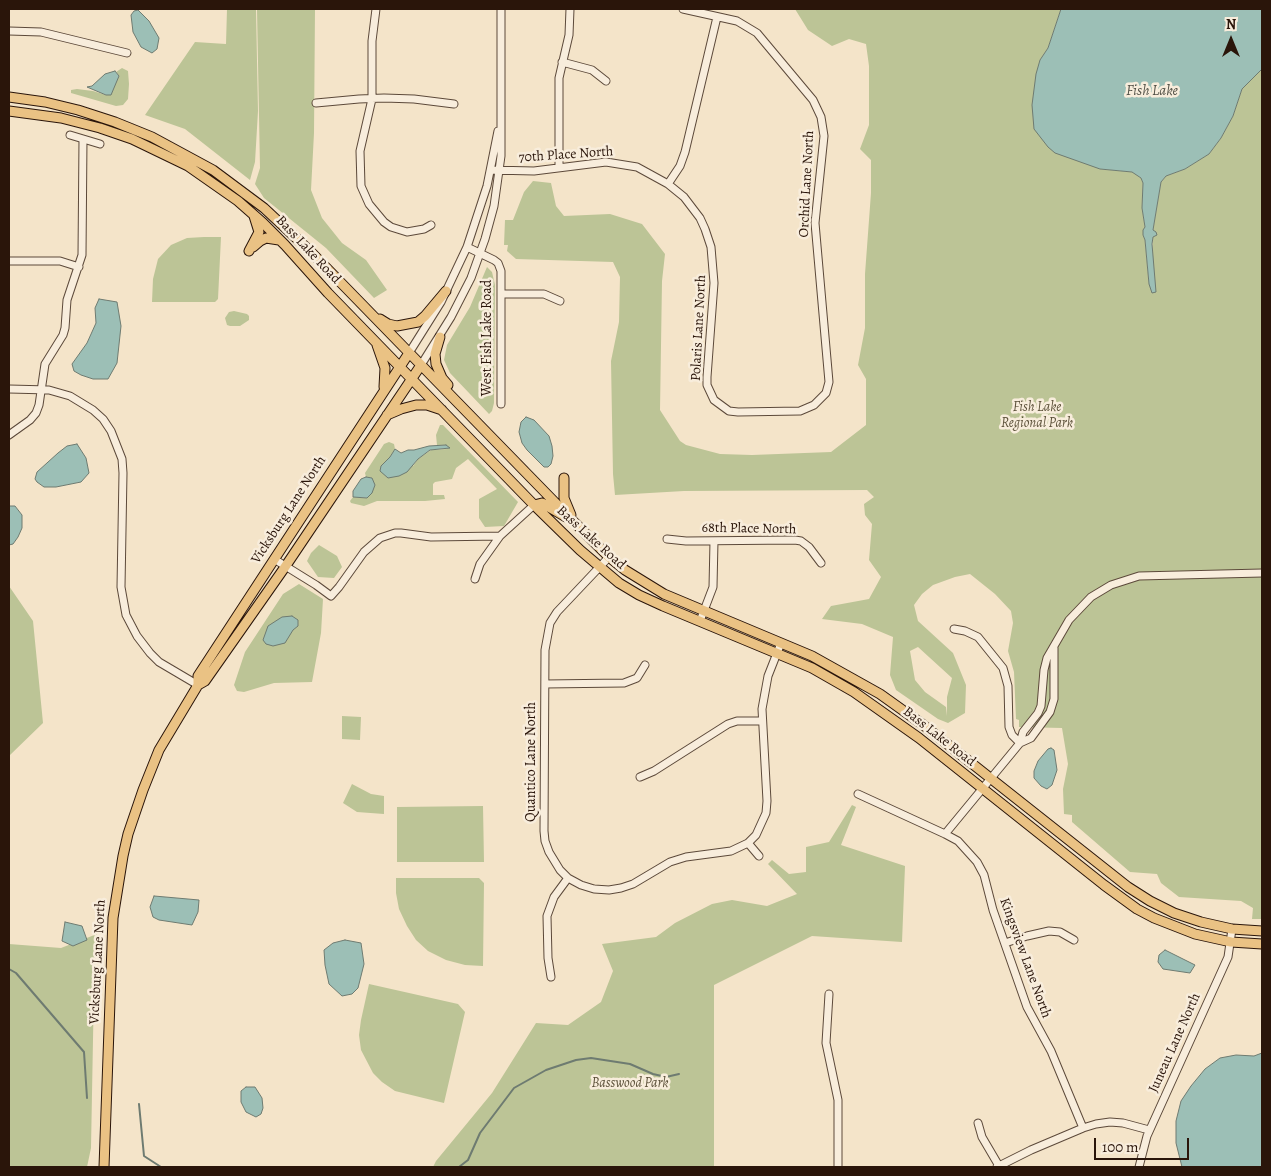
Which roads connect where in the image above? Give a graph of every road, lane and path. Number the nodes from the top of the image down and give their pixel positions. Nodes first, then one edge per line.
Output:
1 (376, 9) edge
2 (501, 9) edge
3 (570, 9) edge
4 (682, 9) edge
5 (717, 17) junction
6 (9, 31) edge
7 (127, 53) dead end
8 (562, 62) junction
9 (606, 81) dead end
10 (9, 97) edge
11 (372, 98) junction
12 (316, 103) dead end
13 (454, 104) dead end
14 (9, 111) edge
15 (500, 116) junction
16 (70, 135) dead end
17 (83, 139) junction
18 (100, 144) dead end
19 (559, 167) junction
20 (491, 170) junction
21 (500, 171) junction
22 (668, 184) junction
23 (253, 213) junction
24 (431, 225) dead end
25 (281, 241) junction
26 (467, 247) junction
27 (480, 252) junction
28 (9, 261) edge
29 (79, 267) junction
30 (446, 291) junction
31 (501, 294) junction
32 (560, 301) dead end
33 (369, 312) junction
34 (440, 337) junction
35 (376, 342) junction
36 (409, 353) junction
37 (421, 364) junction
38 (400, 366) junction
39 (412, 378) junction
40 (9, 389) edge
41 (41, 389) junction
42 (384, 391) junction
43 (820, 400) joint
44 (501, 404) dead end
45 (443, 410) junction
46 (387, 415) junction
47 (9, 435) edge
48 (513, 458) junction
49 (564, 478) dead end
50 (534, 505) junction
51 (574, 522) junction
52 (500, 536) junction
53 (667, 540) dead end
54 (714, 541) junction
55 (609, 557) junction
56 (274, 559) junction
57 (821, 563) dead end
58 (285, 566) junction
59 (599, 567) junction
60 (1262, 573) edge
61 (475, 579) dead end
62 (705, 611) junction
63 (700, 621) junction
64 (954, 629) dead end
65 (781, 643) junction
66 (777, 653) junction
67 (645, 665) dead end
68 (545, 684) junction
69 (198, 685) junction
70 (762, 721) junction
71 (1020, 743) junction
72 (640, 776) dead end
73 (991, 779) junction
74 (982, 789) junction
75 (858, 794) dead end
76 (945, 834) junction
77 (748, 843) junction
78 (759, 856) dead end
79 (568, 878) junction
80 (1232, 929) junction
81 (1262, 931) edge
82 (1074, 940) dead end
83 (1230, 942) junction
84 (1005, 943) junction
85 (1262, 944) edge
86 (551, 977) dead end
87 (829, 994) dead end
88 (978, 1123) dead end
89 (1082, 1128) junction
90 (1150, 1130) junction
91 (104, 1167) edge
92 (838, 1167) edge
93 (998, 1167) edge
94 (1139, 1167) edge

1 - 11 street
2 - 15 street, West Fish Lake Road
3 - 8 street
4 - 5 street, Orchid Lane North
5 - 22 street
5 - 43 street, Orchid Lane North
6 - 7 street
8 - 9 street
8 - 19 street
10 - 33 main road, Bass Lake Road
11 - 12 street
11 - 13 street
11 - 24 street
14 - 23 main road, Bass Lake Road
15 - 20 street, West Fish Lake Road
15 - 21 street, West Fish Lake Road
16 - 17 street
17 - 18 street
17 - 29 street
19 - 21 street, 70th Place North
19 - 22 street, 70th Place North
20 - 21 street, 70th Place North
20 - 26 street, West Fish Lake Road
21 - 27 street, West Fish Lake Road
22 - 43 street, Polaris Lane North
23 - 25 main road, Bass Lake Road
23 - 25 main road
25 - 35 main road, Bass Lake Road
26 - 27 street, West Fish Lake Road
26 - 30 street, West Fish Lake Road
27 - 31 street, West Fish Lake Road
27 - 34 street, West Fish Lake Road
28 - 29 street
29 - 41 street
30 - 33 main road
30 - 36 street, West Fish Lake Road
31 - 32 street
31 - 44 street, West Fish Lake Road
33 - 36 main road, Bass Lake Road
34 - 37 street, West Fish Lake Road
34 - 48 main road
35 - 38 main road, Bass Lake Road
35 - 42 main road
36 - 37 main road, Bass Lake Road
36 - 38 main road, Vicksburg Lane North
37 - 39 main road, Vicksburg Lane North
37 - 48 main road, Bass Lake Road
38 - 39 main road, Bass Lake Road
38 - 42 main road, Vicksburg Lane North
39 - 45 main road, Bass Lake Road
39 - 46 main road, Vicksburg Lane North
40 - 41 street
41 - 47 street
41 - 69 street
42 - 56 main road, Vicksburg Lane North
45 - 46 main road
45 - 50 main road, Bass Lake Road
46 - 58 main road, Vicksburg Lane North
48 - 51 main road, Bass Lake Road
49 - 51 main road
50 - 51 main road
50 - 52 street
50 - 59 main road, Bass Lake Road
51 - 55 main road, Bass Lake Road
52 - 58 street
52 - 61 street
53 - 54 street, 68th Place North
54 - 57 street, 68th Place North
54 - 62 street
55 - 59 street, Quantico Lane North
55 - 62 main road, Bass Lake Road
56 - 58 street
56 - 69 main road, Vicksburg Lane North
58 - 69 main road, Vicksburg Lane North
59 - 63 main road, Bass Lake Road
59 - 68 street, Quantico Lane North
60 - 71 street
62 - 63 street
62 - 65 main road, Bass Lake Road
63 - 66 main road, Bass Lake Road
64 - 71 street
65 - 66 street
65 - 73 main road, Bass Lake Road
66 - 70 street
66 - 74 main road, Bass Lake Road
67 - 68 street
68 - 79 street, Quantico Lane North
69 - 91 main road, Vicksburg Lane North
70 - 72 street
70 - 77 street
71 - 73 street
73 - 74 street
73 - 80 main road, Bass Lake Road
74 - 76 street
74 - 83 main road, Bass Lake Road
75 - 76 street, Kingsview Lane North
76 - 84 street, Kingsview Lane North
77 - 78 street
77 - 79 street
79 - 86 street
80 - 81 main road, Bass Lake Road
80 - 83 street, Juneau Lane North
82 - 84 street
83 - 85 main road, Bass Lake Road
83 - 90 street, Juneau Lane North
84 - 89 street, Kingsview Lane North
87 - 92 street
88 - 93 street
89 - 90 street
89 - 93 street
90 - 94 street, Juneau Lane North

